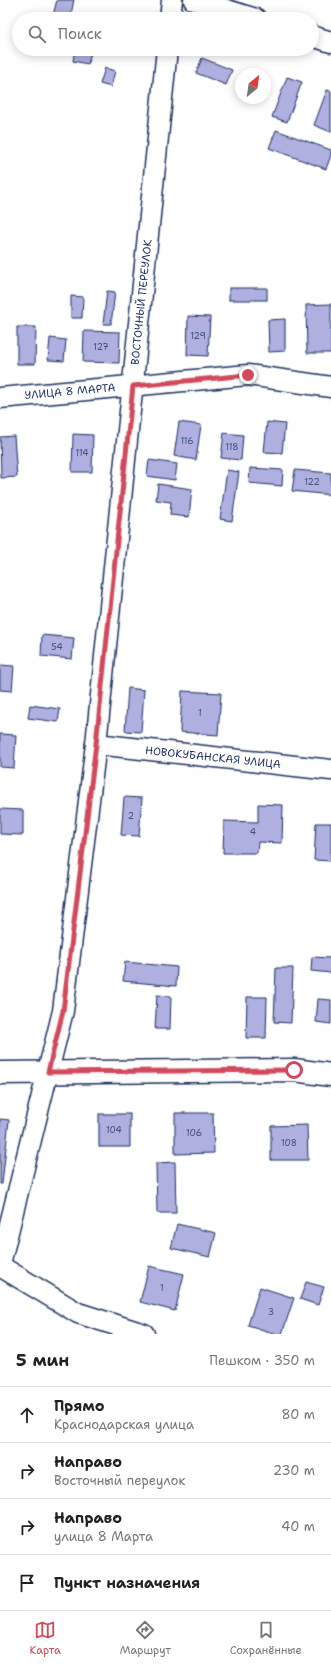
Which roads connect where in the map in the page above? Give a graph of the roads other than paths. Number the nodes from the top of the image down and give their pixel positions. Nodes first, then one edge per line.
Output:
1 (172, 0) edge
2 (194, 0) edge
3 (171, 12) edge
4 (233, 12) edge
5 (319, 38) edge
6 (331, 42) edge
7 (166, 56) edge
8 (133, 386) junction
9 (331, 387) edge
10 (0, 398) edge
11 (96, 744) junction
12 (331, 770) edge
13 (48, 1072) junction
14 (0, 1073) edge
15 (331, 1075) edge
16 (0, 1265) edge
17 (144, 1334) edge

1 - 3 street
2 - 4 street
5 - 6 street
7 - 8 street, ВОСТОЧНЫЙ ПЕРЕУЛОК
8 - 9 street, УЛИЦА 8 МАРТА
8 - 10 street, УЛИЦА 8 МАРТА
8 - 11 street, ВОСТОЧНЫЙ ПЕРЕУЛОК
11 - 12 street, НОВОКУБАНСКАЯ УЛИЦА
11 - 13 street, ВОСТОЧНЫЙ ПЕРЕУЛОК
13 - 14 street
13 - 15 street
13 - 16 street, ВОСТОЧНЫЙ ПЕРЕУЛОК
16 - 17 street

